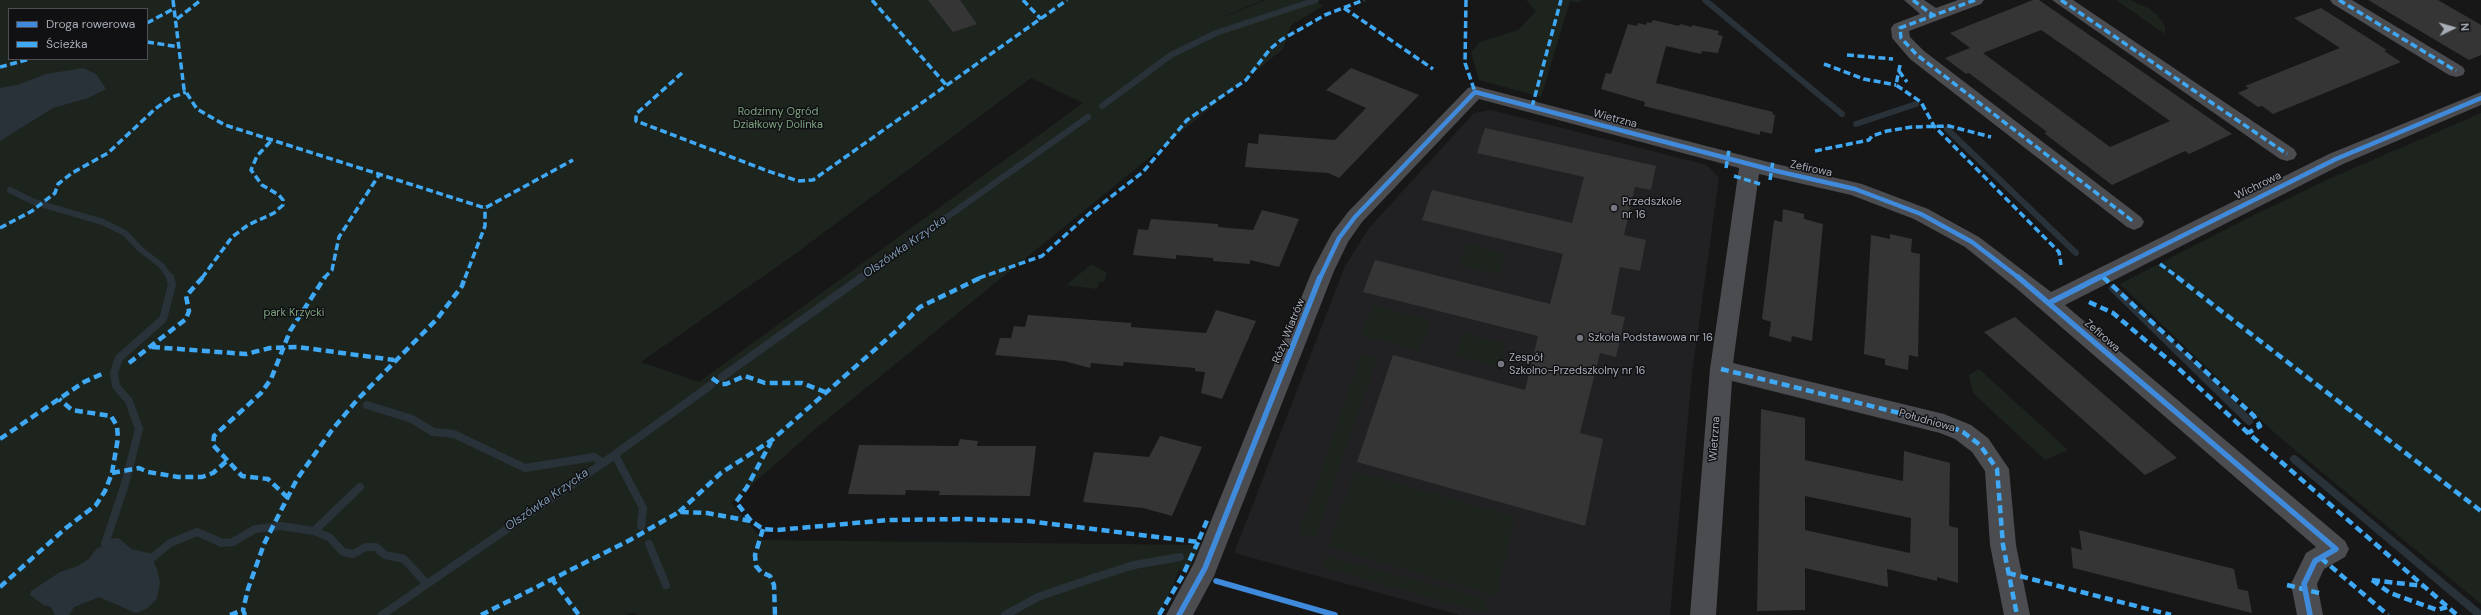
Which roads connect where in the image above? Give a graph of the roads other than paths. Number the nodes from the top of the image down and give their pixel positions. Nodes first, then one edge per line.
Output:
1 (1914, 0) edge
2 (1975, 0) edge
3 (2061, 0) edge
4 (2339, 0) edge
5 (1934, 16) junction
6 (2456, 71) dead end
7 (1475, 92) joint
8 (2481, 98) edge
9 (2287, 154) dead end
10 (1750, 165) junction
11 (2134, 222) dead end
12 (2049, 303) junction
13 (1721, 369) junction
14 (1179, 615) edge
15 (1703, 615) edge
16 (2017, 615) edge
17 (2310, 615) edge

1 - 5 street
2 - 5 street
3 - 9 street
4 - 6 street
5 - 11 street
7 - 10 street, Wietrzna
7 - 14 street, Róży Wiatrów
8 - 12 street, Wichrowa
10 - 12 street, Zefirowa
10 - 13 street, Wietrzna
12 - 17 street, Zefirowa
13 - 15 street, Wietrzna
13 - 16 street, Południowa

